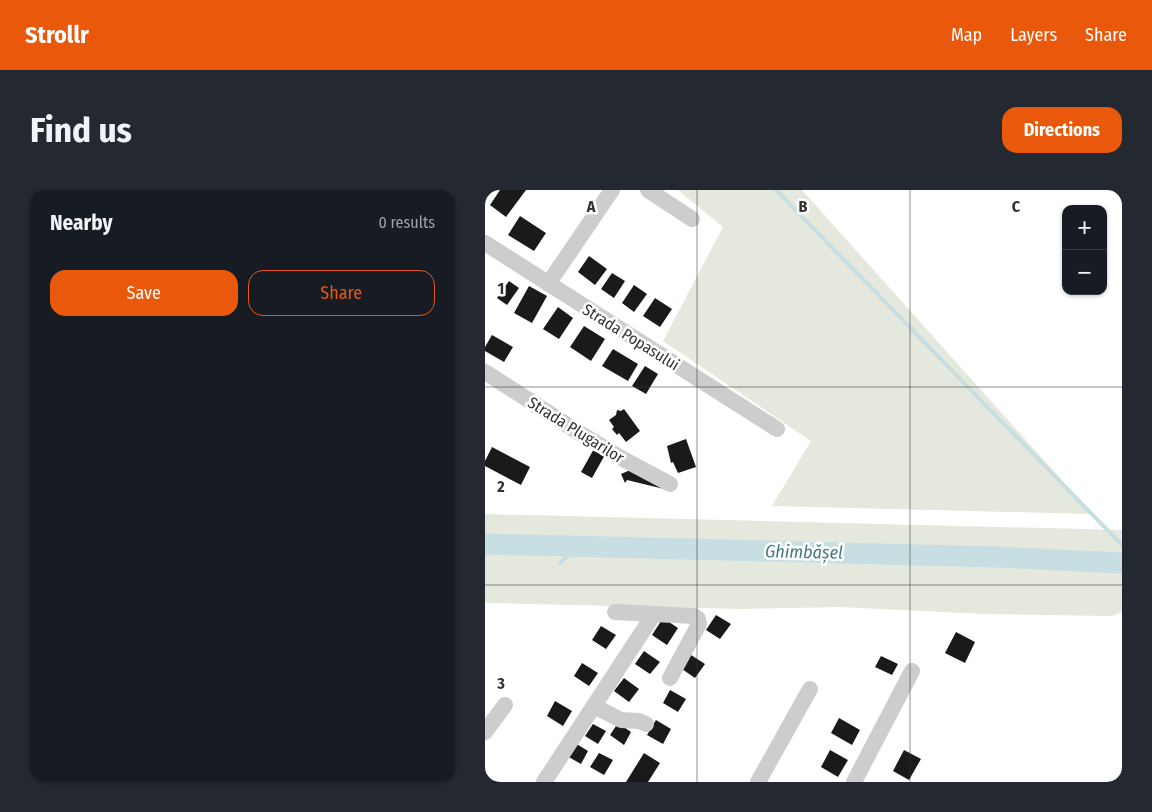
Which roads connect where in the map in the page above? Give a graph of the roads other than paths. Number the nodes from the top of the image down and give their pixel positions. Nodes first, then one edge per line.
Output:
1 (612, 190) edge
2 (648, 190) edge
3 (691, 219) dead end
4 (485, 243) edge
5 (548, 284) junction
6 (485, 372) edge
7 (777, 430) dead end
8 (670, 484) dead end
9 (615, 612) dead end
10 (654, 614) junction
11 (912, 671) dead end
12 (670, 678) dead end
13 (810, 689) dead end
14 (505, 705) dead end
15 (595, 706) junction
16 (646, 724) dead end
17 (485, 732) edge
18 (546, 781) edge
19 (758, 782) edge
20 (854, 782) edge

1 - 5 street
2 - 3 street
4 - 5 street, Strada Popasului
5 - 7 street, Strada Popasului
6 - 8 street, Strada Plugarilor
9 - 10 street
10 - 12 street
10 - 15 street
11 - 20 street
13 - 19 street
14 - 17 street
15 - 16 street
15 - 18 street

